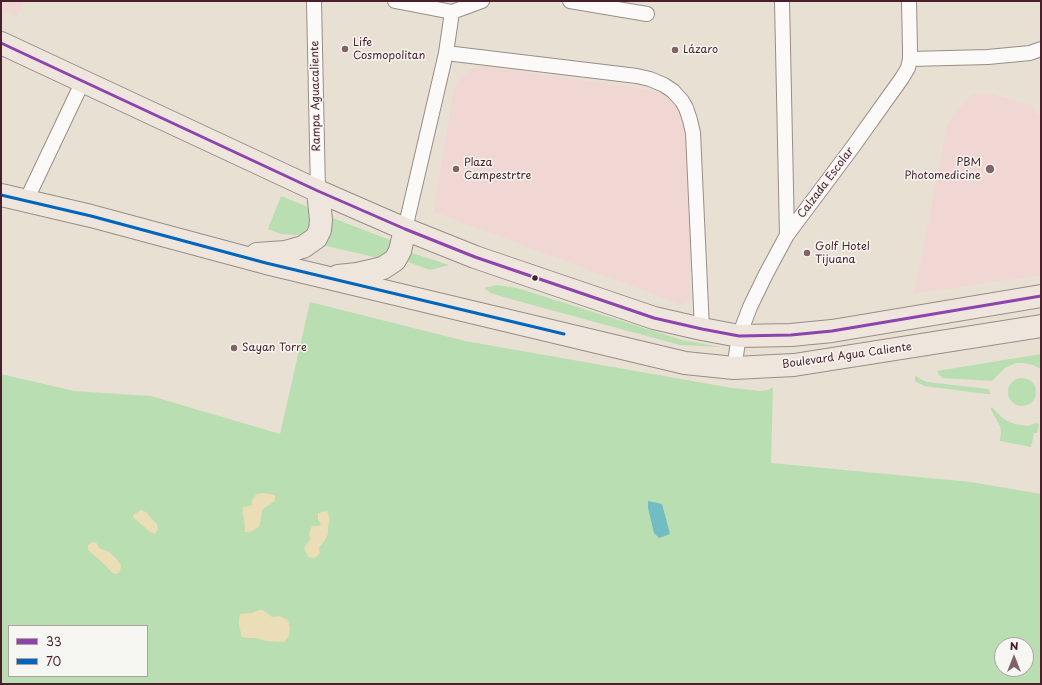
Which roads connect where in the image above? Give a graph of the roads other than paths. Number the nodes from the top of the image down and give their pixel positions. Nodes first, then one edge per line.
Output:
1 (314, 1) edge
2 (395, 1) edge
3 (482, 1) edge
4 (570, 1) edge
5 (782, 1) edge
6 (909, 1) edge
7 (452, 12) junction
8 (647, 14) dead end
9 (1, 42) edge
10 (446, 53) junction
11 (1037, 53) edge
12 (910, 59) junction
13 (83, 81) junction
14 (318, 191) junction
15 (1, 194) edge
16 (26, 201) junction
17 (405, 230) junction
18 (787, 235) junction
19 (240, 256) junction
20 (326, 277) junction
21 (1041, 296) edge
22 (1041, 326) edge
23 (702, 329) junction
24 (739, 336) junction
25 (734, 368) junction

1 - 14 street, Rampa Aguacaliente
2 - 7 street
3 - 7 street
4 - 8 street
5 - 18 street
6 - 12 street, Calzada Escolar
7 - 10 street
9 - 13 main road
10 - 17 street
10 - 23 street
11 - 12 street
12 - 18 street, Calzada Escolar
13 - 14 main road
13 - 16 street
14 - 17 main road
14 - 19 main road
15 - 16 main road, Boulevard Agua Caliente
16 - 19 main road, Boulevard Agua Caliente
17 - 20 main road
17 - 23 main road
18 - 24 street, Calzada Escolar
19 - 20 main road, Boulevard Agua Caliente
20 - 25 main road, Boulevard Agua Caliente
21 - 24 main road
22 - 25 main road, Boulevard Agua Caliente
23 - 24 main road
24 - 25 street, Calzada Escolar

